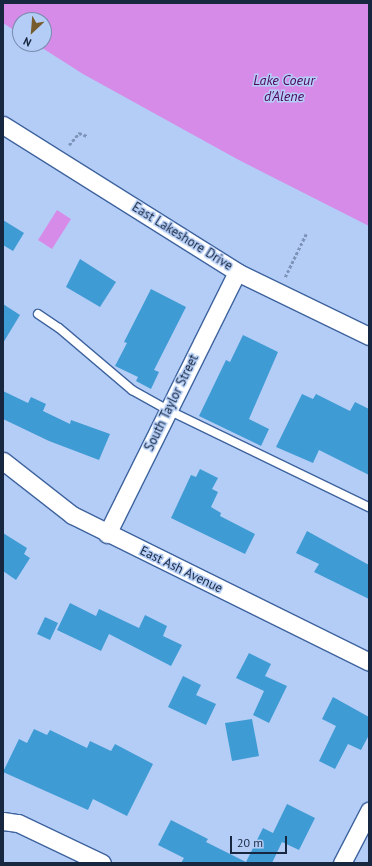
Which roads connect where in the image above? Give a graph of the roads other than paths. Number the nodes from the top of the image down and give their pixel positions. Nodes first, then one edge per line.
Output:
1 (3, 125) edge
2 (237, 272) junction
3 (38, 314) dead end
4 (369, 336) edge
5 (168, 410) junction
6 (3, 461) edge
7 (369, 507) edge
8 (108, 534) junction
9 (369, 662) edge
10 (369, 811) edge
11 (3, 821) edge
12 (102, 863) edge
13 (342, 863) edge

1 - 2 street, East Lakeshore Drive
2 - 4 street, East Lakeshore Drive
2 - 5 street, South Taylor Street
3 - 5 lane
5 - 7 lane
5 - 8 street, South Taylor Street
6 - 8 street, East Ash Avenue
8 - 9 street, East Ash Avenue
10 - 13 street
11 - 12 street

